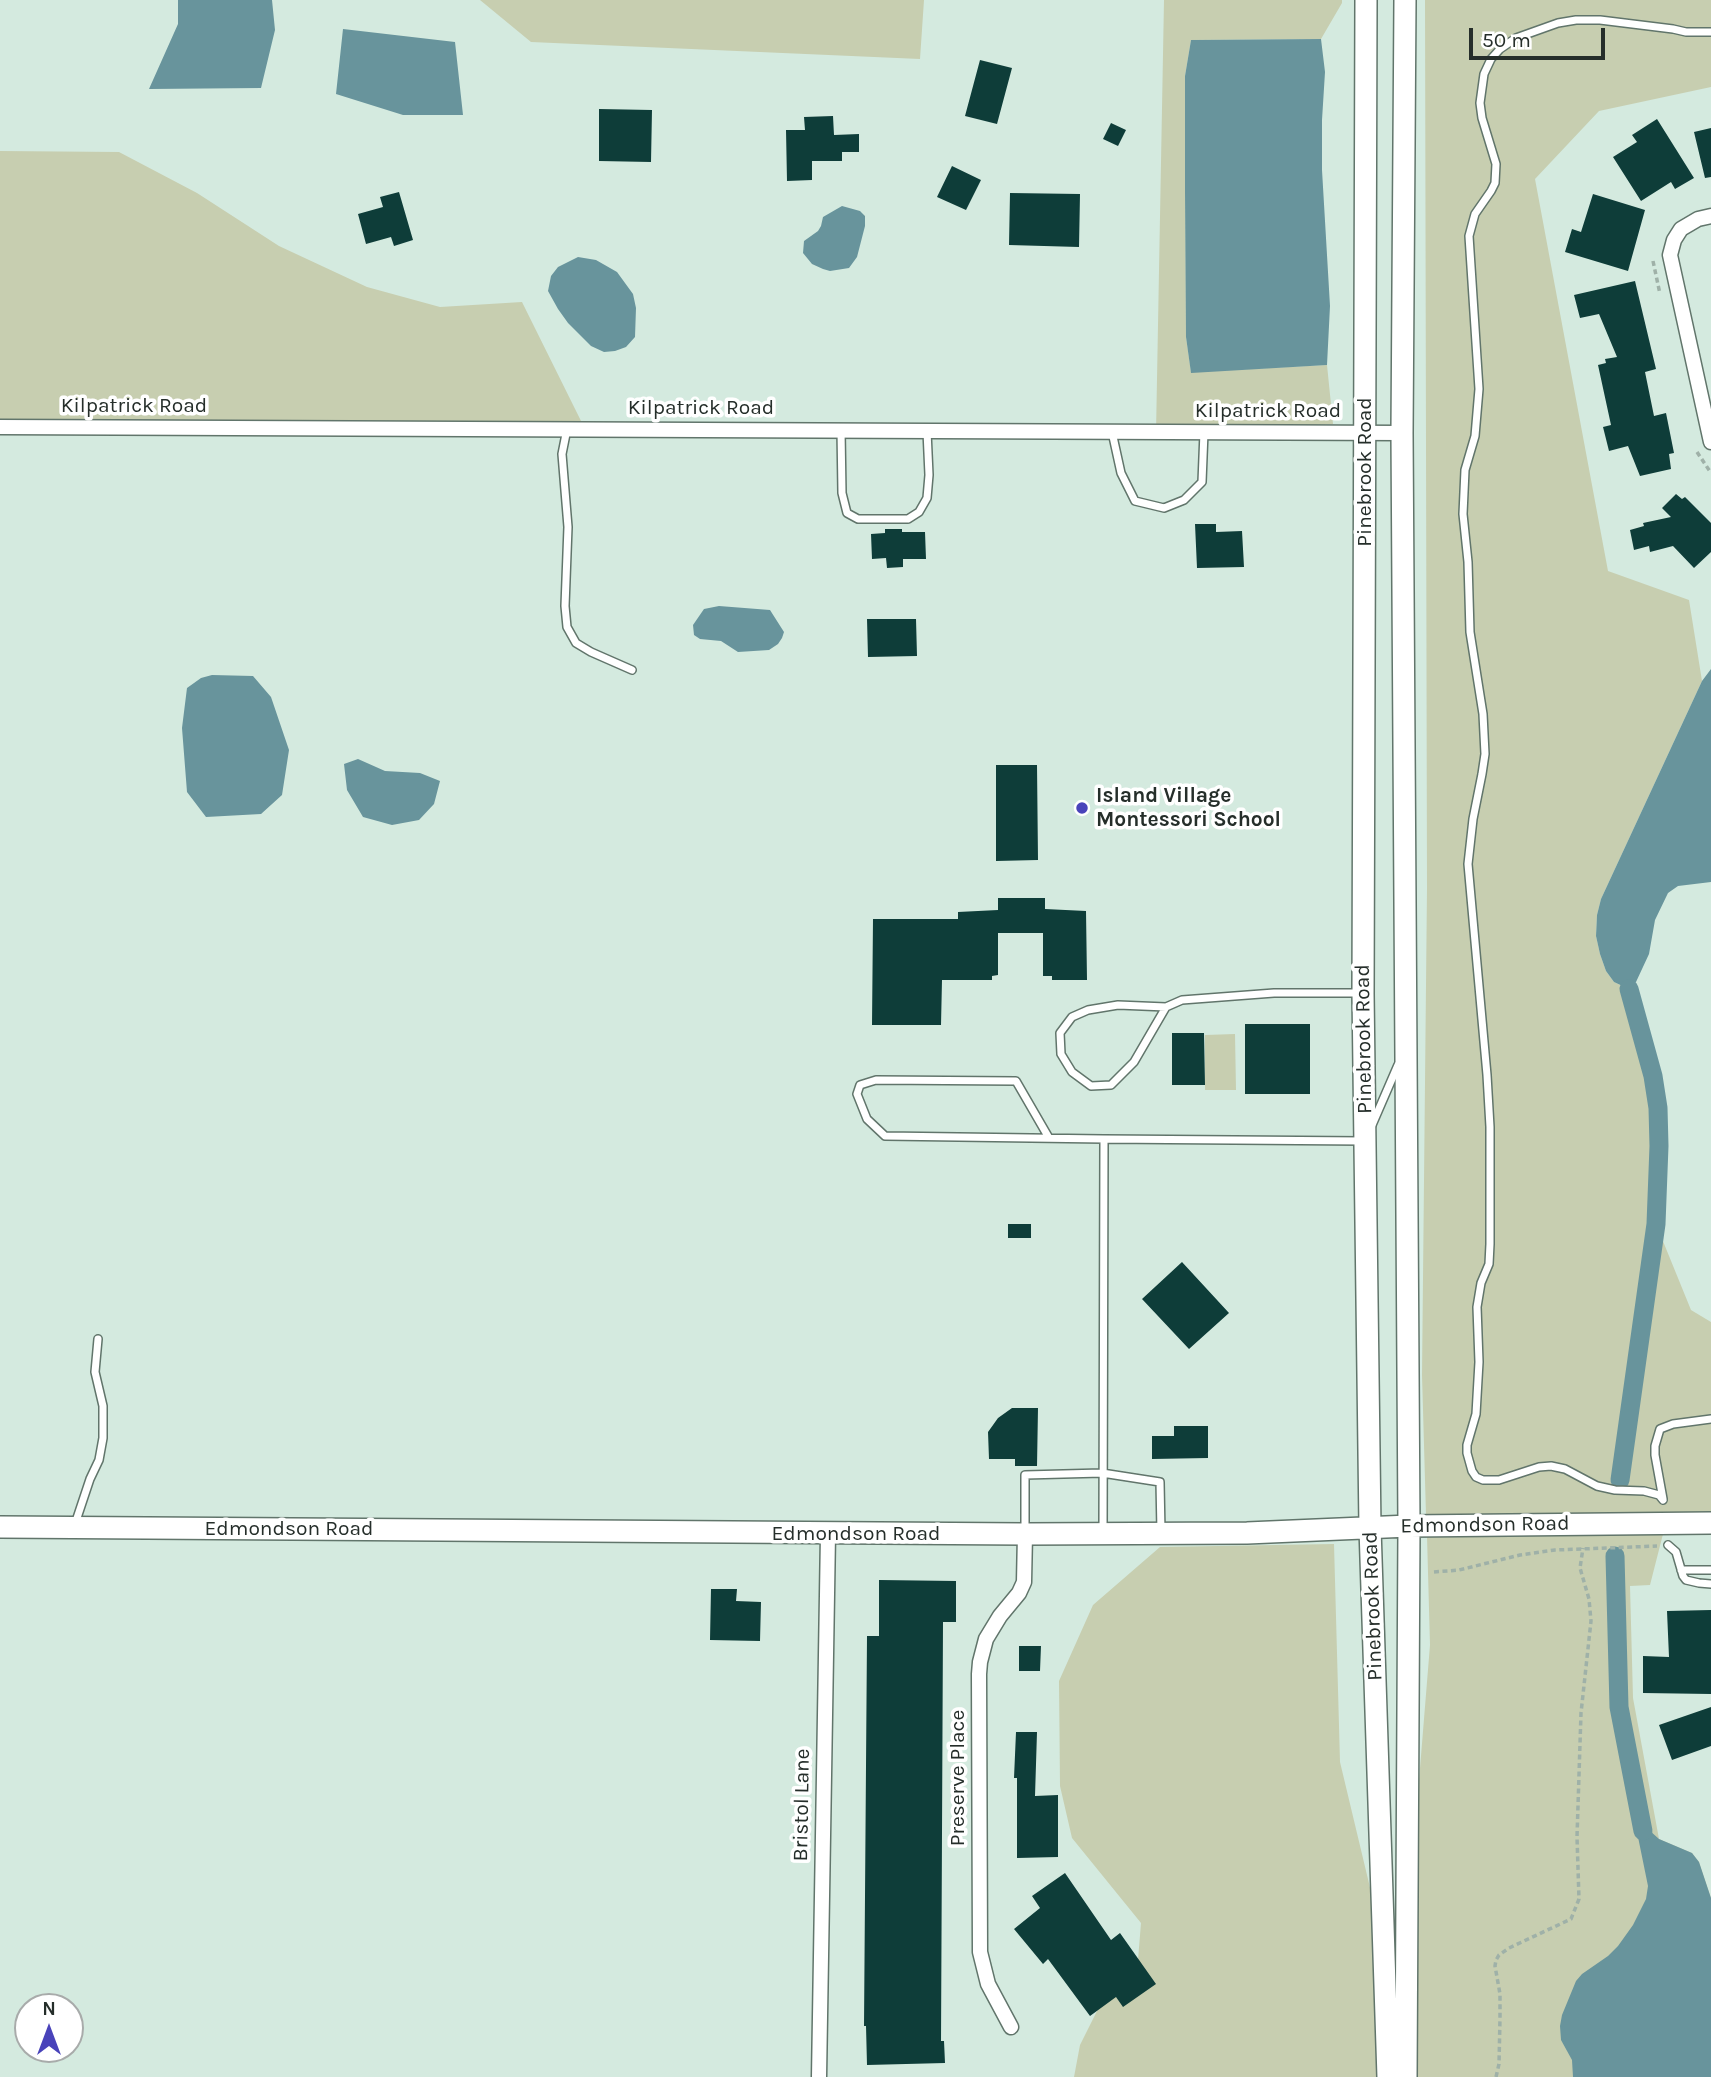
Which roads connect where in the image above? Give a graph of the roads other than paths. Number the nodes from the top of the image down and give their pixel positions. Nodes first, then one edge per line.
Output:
1 (1366, 0) edge
2 (1405, 0) edge
3 (1711, 33) edge
4 (1711, 216) edge
5 (0, 426) edge
6 (568, 428) junction
7 (841, 430) junction
8 (927, 430) junction
9 (1112, 432) junction
10 (1204, 432) junction
11 (1365, 433) junction
12 (1402, 433) junction
13 (1711, 442) edge
14 (632, 670) dead end
15 (1363, 993) junction
16 (1166, 1007) junction
17 (1406, 1049) junction
18 (1049, 1138) junction
19 (1104, 1139) junction
20 (1365, 1141) junction
21 (98, 1339) dead end
22 (1711, 1419) edge
23 (1102, 1473) junction
24 (1711, 1523) edge
25 (1409, 1526) junction
26 (0, 1527) edge
27 (74, 1528) junction
28 (1370, 1528) junction
29 (1103, 1533) junction
30 (1161, 1533) junction
31 (828, 1534) junction
32 (1025, 1534) junction
33 (1668, 1545) road end
34 (1681, 1570) junction
35 (1711, 1570) edge
36 (1711, 1584) edge
37 (1011, 2027) dead end
38 (819, 2077) edge
39 (1388, 2077) edge
40 (1406, 2077) edge

1 - 11 street, Pinebrook Road
2 - 12 street, Pinebrook Road
3 - 22 lane
4 - 13 street
5 - 6 street, Kilpatrick Road
6 - 7 street, Kilpatrick Road
6 - 14 lane
7 - 8 street, Kilpatrick Road
7 - 8 lane
8 - 9 street, Kilpatrick Road
9 - 10 street, Kilpatrick Road
9 - 10 lane
10 - 11 street, Kilpatrick Road
11 - 12 street, Kilpatrick Road
11 - 15 street, Pinebrook Road
12 - 17 street, Pinebrook Road
15 - 16 lane
15 - 20 street, Pinebrook Road
16 - 16 lane
17 - 20 lane
17 - 25 street, Pinebrook Road
18 - 18 lane
18 - 19 lane
19 - 20 lane
19 - 23 lane
20 - 28 street, Pinebrook Road
21 - 27 lane
23 - 29 lane
23 - 30 lane
23 - 32 lane
24 - 25 street, Edmondson Road
25 - 28 street, Edmondson Road
25 - 40 street, Pinebrook Road
26 - 27 street, Edmondson Road
27 - 31 street, Edmondson Road
28 - 30 street, Edmondson Road
28 - 39 street, Pinebrook Road
29 - 30 street, Edmondson Road
29 - 32 street, Edmondson Road
31 - 32 street, Edmondson Road
31 - 38 street, Bristol Lane
32 - 37 street, Preserve Place
33 - 34 lane
34 - 35 lane
34 - 36 lane

